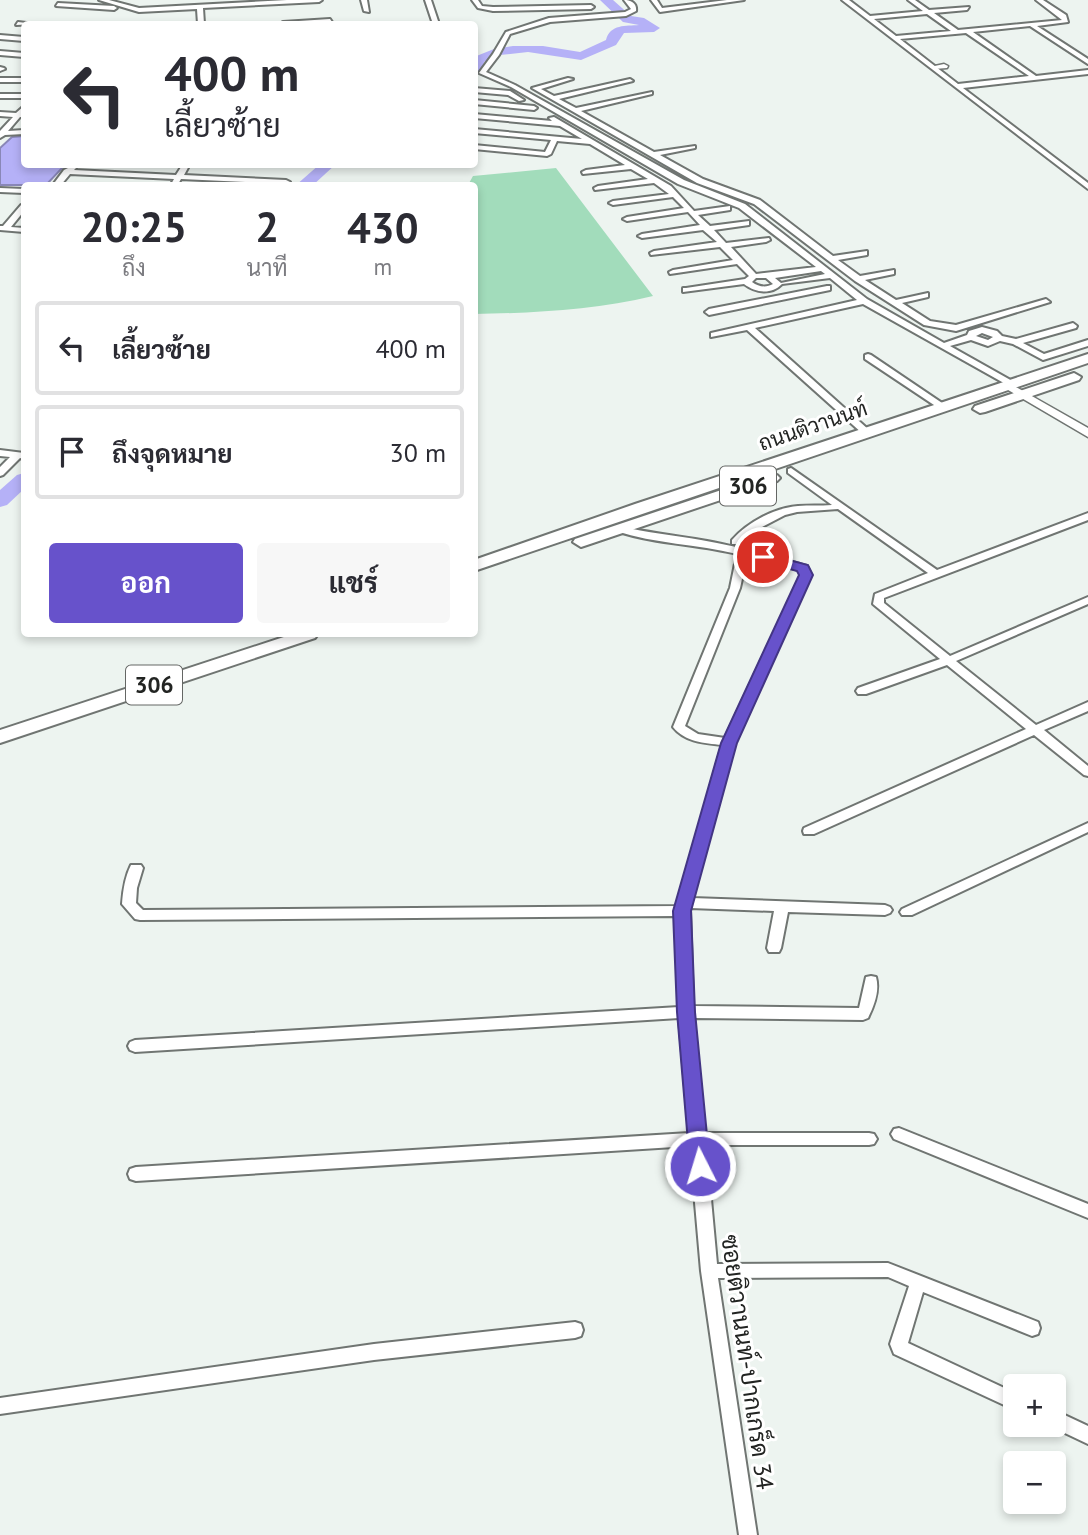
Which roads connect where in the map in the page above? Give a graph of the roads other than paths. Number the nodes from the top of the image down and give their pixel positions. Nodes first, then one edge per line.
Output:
1 (102, 0) edge
2 (319, 0) edge
3 (364, 0) edge
4 (428, 0) edge
5 (475, 0) edge
6 (627, 0) edge
7 (654, 0) edge
8 (741, 0) edge
9 (845, 0) edge
10 (856, 0) edge
11 (911, 0) edge
12 (1039, 0) edge
13 (167, 4) edge
14 (58, 5) dead end
15 (306, 5) edge
16 (200, 6) junction
17 (135, 7) junction
18 (591, 7) dead end
19 (967, 8) dead end
20 (367, 10) dead end
21 (927, 13) junction
22 (622, 15) joint
23 (880, 17) junction
24 (870, 18) junction
25 (138, 21) edge
26 (201, 21) edge
27 (435, 21) edge
28 (1033, 26) junction
29 (968, 31) junction
30 (957, 32) junction
31 (0, 37) edge
32 (895, 37) junction
33 (906, 37) junction
34 (21, 39) edge
35 (0, 52) edge
36 (21, 55) edge
37 (1088, 62) edge
38 (944, 66) junction
39 (934, 67) junction
40 (1088, 72) edge
41 (1034, 78) junction
42 (570, 79) dead end
43 (0, 80) edge
44 (21, 80) edge
45 (630, 81) dead end
46 (969, 85) junction
47 (959, 86) junction
48 (478, 89) edge
49 (650, 93) dead end
50 (0, 96) edge
51 (21, 96) edge
52 (555, 98) junction
53 (478, 102) edge
54 (997, 106) dead end
55 (534, 108) junction
56 (578, 110) junction
57 (0, 114) edge
58 (21, 115) edge
59 (21, 116) edge
60 (478, 117) edge
61 (563, 124) junction
62 (478, 131) edge
63 (21, 132) edge
64 (1, 134) edge
65 (555, 139) junction
66 (1045, 142) dead end
67 (593, 143) junction
68 (478, 147) edge
69 (693, 147) dead end
70 (656, 154) junction
71 (634, 166) junction
72 (70, 168) edge
73 (185, 168) edge
74 (67, 172) junction
75 (586, 172) dead end
76 (1088, 176) edge
77 (179, 177) junction
78 (656, 180) junction
79 (58, 182) edge
80 (176, 182) edge
81 (286, 182) dead end
82 (1088, 187) edge
83 (598, 188) dead end
84 (0, 190) edge
85 (21, 191) edge
86 (675, 195) junction
87 (614, 203) dead end
88 (727, 208) dead end
89 (21, 209) edge
90 (691, 212) junction
91 (627, 219) dead end
92 (746, 223) dead end
93 (2, 228) edge
94 (706, 228) junction
95 (21, 230) edge
96 (642, 236) dead end
97 (766, 240) dead end
98 (723, 245) junction
99 (654, 253) dead end
100 (864, 253) dead end
101 (832, 259) junction
102 (739, 261) junction
103 (820, 269) junction
104 (673, 272) dead end
105 (891, 272) dead end
106 (768, 276) junction
107 (829, 276) junction
108 (751, 279) junction
109 (858, 279) junction
110 (778, 284) junction
111 (827, 288) dead end
112 (766, 289) junction
113 (686, 290) dead end
114 (925, 295) dead end
115 (778, 299) junction
116 (864, 300) junction
117 (1046, 302) dead end
118 (894, 303) junction
119 (709, 312) dead end
120 (1073, 326) dead end
121 (750, 328) junction
122 (956, 328) junction
123 (714, 335) dead end
124 (975, 337) junction
125 (1016, 342) junction
126 (1088, 343) edge
127 (942, 346) junction
128 (952, 352) junction
129 (867, 357) dead end
130 (1088, 358) edge
131 (1088, 372) edge
132 (1018, 387) junction
133 (943, 407) junction
134 (1088, 423) edge
135 (866, 432) junction
136 (1088, 433) edge
137 (0, 453) edge
138 (21, 456) edge
139 (791, 471) junction
140 (0, 473) edge
141 (841, 506) junction
142 (1088, 516) edge
143 (621, 529) junction
144 (739, 547) junction
145 (478, 565) edge
146 (936, 574) junction
147 (478, 577) edge
148 (1088, 600) edge
149 (264, 637) edge
150 (300, 637) edge
151 (948, 660) junction
152 (862, 691) dead end
153 (1088, 706) edge
154 (0, 724) edge
155 (1035, 730) junction
156 (0, 737) edge
157 (729, 743) junction
158 (1088, 772) edge
159 (1088, 827) edge
160 (809, 831) dead end
161 (136, 868) dead end
162 (782, 905) junction
163 (683, 907) junction
164 (885, 910) dead end
165 (907, 912) dead end
166 (774, 948) dead end
167 (872, 981) dead end
168 (686, 1012) junction
169 (135, 1045) dead end
170 (900, 1134) dead end
171 (697, 1139) junction
172 (869, 1139) dead end
173 (136, 1174) dead end
174 (1088, 1210) edge
175 (709, 1271) junction
176 (918, 1282) junction
177 (1032, 1328) dead end
178 (575, 1330) dead end
179 (1003, 1396) edge
180 (0, 1406) edge
181 (1066, 1425) edge
182 (1088, 1435) edge
183 (748, 1535) edge

1 - 17 street
2 - 15 street
3 - 20 street
4 - 27 street
5 - 18 street
6 - 22 street
7 - 8 street
9 - 24 street
10 - 23 street
11 - 21 street
12 - 28 street
13 - 16 street
13 - 17 street
14 - 17 street
15 - 16 street
16 - 26 street
17 - 25 street
19 - 21 street
21 - 23 street
21 - 30 street
22 - 103 street
23 - 24 street
23 - 33 street
24 - 32 street
28 - 29 street
28 - 37 street
29 - 30 street
29 - 41 street
30 - 33 street
31 - 34 street
32 - 33 street
32 - 39 street
33 - 38 street
35 - 36 street
38 - 39 street
38 - 46 street
39 - 47 street
40 - 41 street
41 - 46 street
42 - 52 street
43 - 44 street
45 - 52 street
46 - 47 street
46 - 54 street
47 - 82 street
48 - 55 street
49 - 56 street
50 - 51 street
52 - 56 street
53 - 55 street
55 - 61 street
56 - 70 street
57 - 58 street
59 - 64 street
60 - 61 street
61 - 67 street
62 - 65 street
63 - 64 street
65 - 67 street
65 - 68 street
66 - 76 street
67 - 71 street
69 - 70 street
70 - 101 street
71 - 75 street
71 - 78 street
72 - 74 street
73 - 77 street
74 - 77 street
74 - 79 street
77 - 80 street
77 - 81 street
78 - 83 street
78 - 86 street
84 - 85 street
86 - 87 street
86 - 90 street
88 - 90 street
89 - 93 street
90 - 91 street
90 - 94 street
92 - 94 street
93 - 95 street
94 - 96 street
94 - 98 street
97 - 98 street
98 - 99 street
98 - 102 street
100 - 101 street
101 - 109 street
102 - 104 street
102 - 108 street
103 - 106 street
103 - 107 street
105 - 109 street
106 - 108 street
106 - 110 street
107 - 110 street
107 - 116 street
108 - 112 street
108 - 113 street
109 - 118 street
110 - 112 street
111 - 115 street
112 - 115 street
114 - 118 street
115 - 119 street
116 - 121 street
116 - 127 street
117 - 122 street
118 - 122 street
120 - 125 street
121 - 123 street
121 - 135 street
122 - 124 street
124 - 125 street
124 - 127 street
124 - 128 street
125 - 126 street
127 - 128 street
128 - 132 street
129 - 133 street
130 - 132 main road, ถนนติวานนท์ / 306
131 - 132 main road, ถนนติวานนท์ / 306
132 - 133 main road, ถนนติวานนท์ / 306
132 - 134 street
132 - 136 street
132 - 139 main road, ถนนติวานนท์ / 306
133 - 135 main road, ถนนติวานนท์ / 306
135 - 145 main road, ถนนติวานนท์ / 306
137 - 138 street
138 - 140 street
139 - 141 street
139 - 143 main road, ถนนติวานนท์ / 306
141 - 144 street
141 - 146 street
142 - 146 street
143 - 144 street, ซอยติวานนท์-ปากเกร็ด 34
143 - 147 main road, ถนนติวานนท์ / 306
144 - 157 street
144 - 157 street, ซอยติวานนท์-ปากเกร็ด 34
146 - 151 street
148 - 151 street
149 - 154 main road, 306
150 - 156 main road, 306
151 - 152 street
151 - 155 street
153 - 155 street
155 - 158 street
155 - 160 street
157 - 163 street, ซอยติวานนท์-ปากเกร็ด 34
159 - 165 street
161 - 163 street
162 - 163 street
162 - 164 street
162 - 166 street
163 - 168 street, ซอยติวานนท์-ปากเกร็ด 34
167 - 168 street
168 - 169 street
168 - 171 street, ซอยติวานนท์-ปากเกร็ด 34
170 - 174 street
171 - 172 street
171 - 173 street
171 - 175 street, ซอยติวานนท์-ปากเกร็ด 34
175 - 176 street
175 - 183 street, ซอยติวานนท์-ปากเกร็ด 34
176 - 177 street
176 - 179 street
178 - 180 street
181 - 182 street

